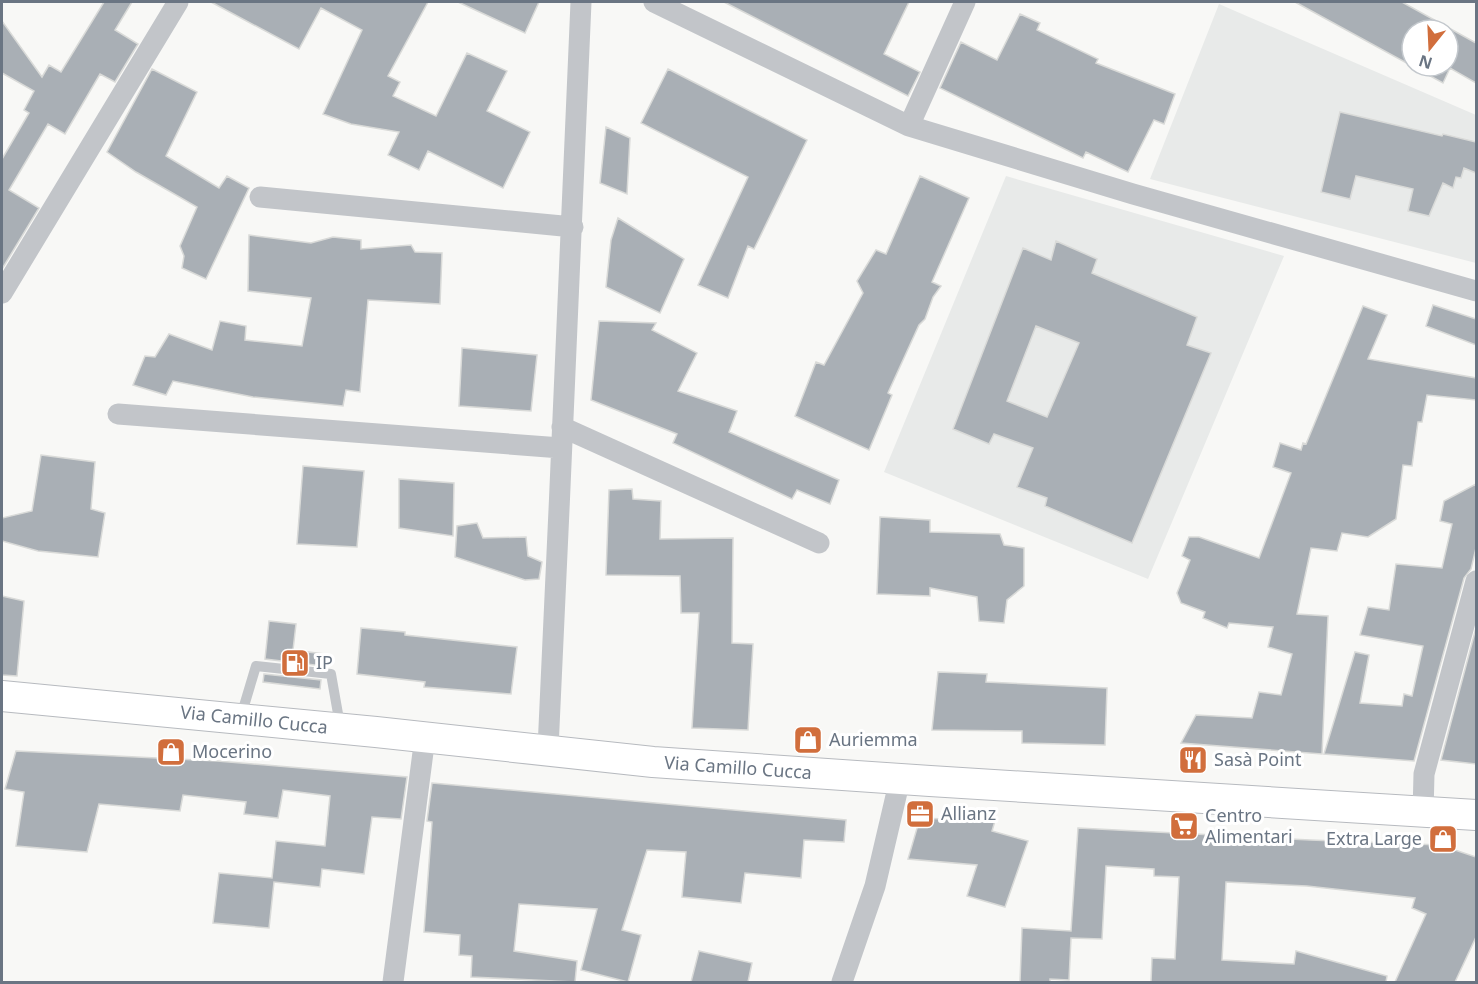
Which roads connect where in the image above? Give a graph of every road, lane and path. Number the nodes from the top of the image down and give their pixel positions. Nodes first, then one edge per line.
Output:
1 (178, 2) edge
2 (581, 2) edge
3 (654, 2) edge
4 (965, 2) edge
5 (909, 126) junction
6 (260, 197) dead end
7 (573, 227) junction
8 (1476, 291) edge
9 (2, 293) edge
10 (118, 414) dead end
11 (562, 426) junction
12 (561, 448) junction
13 (819, 543) dead end
14 (1476, 581) edge
15 (2, 696) edge
16 (240, 718) junction
17 (341, 729) junction
18 (425, 737) junction
19 (548, 749) junction
20 (900, 779) junction
21 (1423, 813) junction
22 (1476, 815) edge
23 (393, 982) edge
24 (842, 982) edge

1 - 9 street
2 - 7 street
3 - 5 street
4 - 5 street
5 - 8 street
6 - 7 street
7 - 11 street
10 - 12 street
11 - 12 street
11 - 13 street
12 - 19 street
14 - 21 street
15 - 16 street, Via Camillo Cucca
16 - 17 street, Via Camillo Cucca
16 - 17 lane
17 - 18 street, Via Camillo Cucca
18 - 19 street, Via Camillo Cucca
18 - 23 street
19 - 20 street, Via Camillo Cucca
20 - 21 street, Via Camillo Cucca
20 - 24 street
21 - 22 street, Via Camillo Cucca

